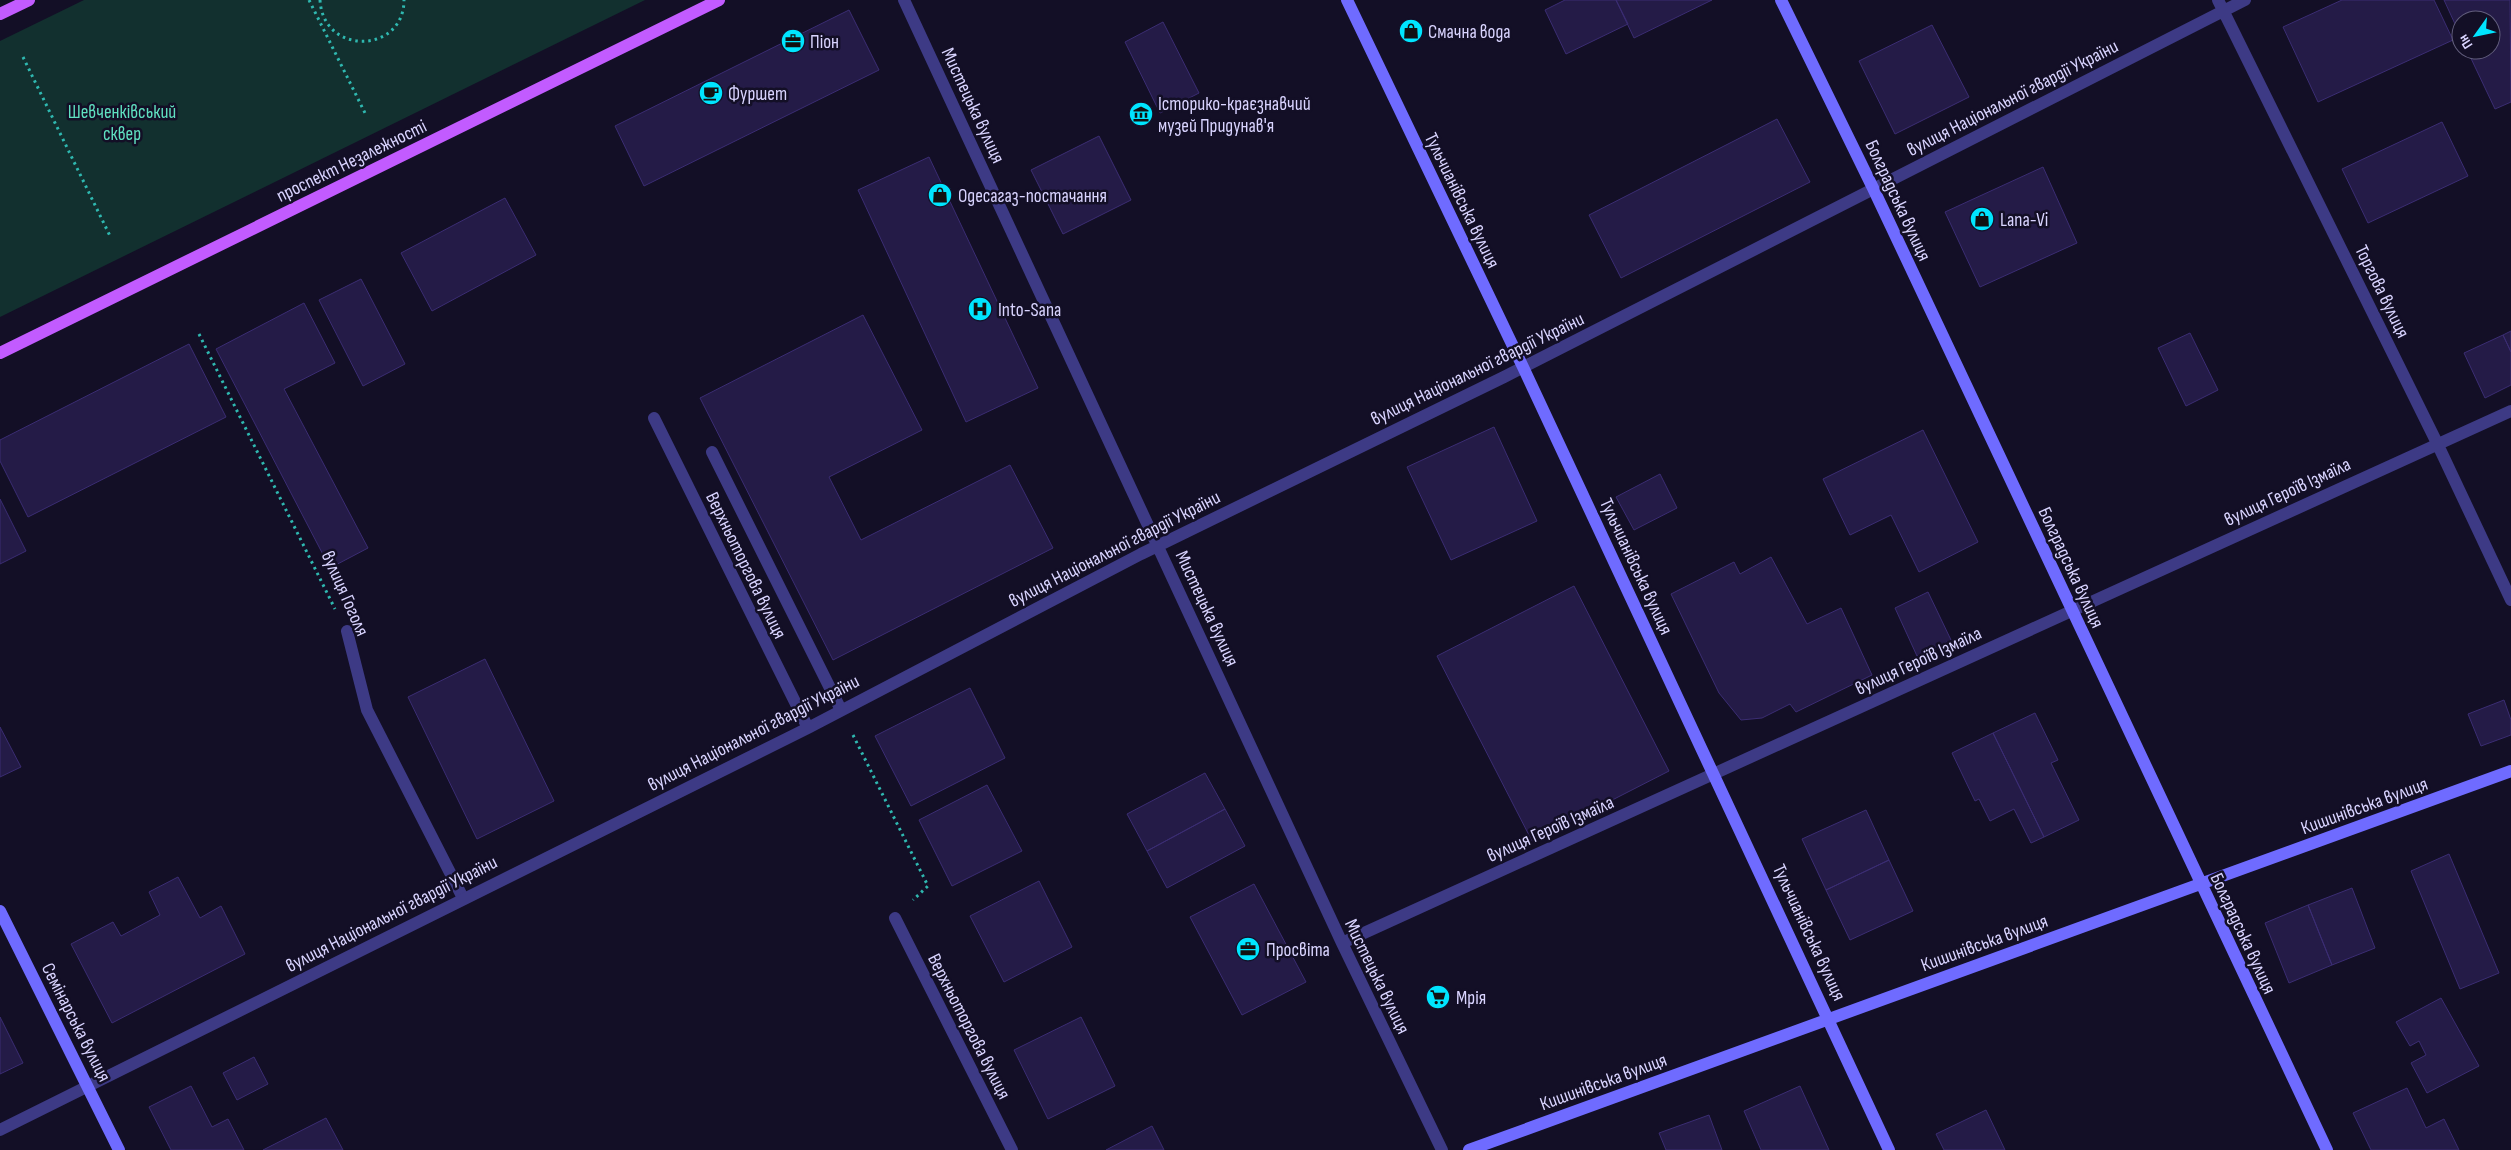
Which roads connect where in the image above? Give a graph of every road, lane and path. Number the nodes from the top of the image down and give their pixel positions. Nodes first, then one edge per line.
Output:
1 (29, 0) edge
2 (309, 0) edge
3 (320, 0) edge
4 (404, 0) edge
5 (719, 0) edge
6 (904, 0) edge
7 (1346, 0) edge
8 (1782, 0) edge
9 (2245, 0) edge
10 (2221, 6) edge
11 (0, 14) edge
12 (23, 57) dead end
13 (365, 112) dead end
14 (1873, 188) junction
15 (111, 238) dead end
16 (199, 334) dead end
17 (0, 353) edge
18 (1523, 367) junction
19 (2511, 411) edge
20 (654, 418) dead end
21 (2437, 442) junction
22 (712, 452) dead end
23 (1159, 545) junction
24 (2511, 600) edge
25 (2072, 610) junction
26 (347, 631) joint
27 (841, 710) junction
28 (808, 728) junction
29 (2511, 771) edge
30 (1714, 774) junction
31 (2201, 885) junction
32 (463, 898) junction
33 (0, 911) edge
34 (895, 918) joint
35 (1342, 943) junction
36 (1829, 1017) junction
37 (88, 1086) junction
38 (0, 1130) edge
39 (119, 1150) edge
40 (1012, 1150) edge
41 (1442, 1150) edge
42 (1469, 1150) edge
43 (1890, 1150) edge
44 (2327, 1150) edge

1 - 11 main road
2 - 13 path
3 - 4 path
5 - 17 main road, проспект Незалежності
6 - 23 street, Мистецька вулиця
7 - 18 main road, Тульчианівська вулиця
8 - 14 main road, Болградська вулиця
9 - 10 street, вулиця Національної гвардії України
10 - 14 street, вулиця Національної гвардії України
10 - 21 street, Торгова вулиця
12 - 15 path
14 - 18 street, вулиця Національної гвардії України
14 - 25 main road, Болградська вулиця
16 - 26 path, вулиця Гоголя
18 - 23 street, вулиця Національної гвардії України
18 - 30 main road, Тульчианівська вулиця
19 - 21 street, вулиця Героїв Ізмаїла
20 - 28 street, Верхньоторгова вулиця
21 - 24 street, Торгова вулиця
21 - 25 street, вулиця Героїв Ізмаїла
22 - 27 street
23 - 27 street, вулиця Національної гвардії України
23 - 35 street, Мистецька вулиця
25 - 30 street, вулиця Героїв Ізмаїла
25 - 31 main road, Болградська вулиця
26 - 32 street, вулиця Гоголя
27 - 28 street, вулиця Національної гвардії України
27 - 34 path
28 - 32 street, вулиця Національної гвардії України
29 - 31 main road, Кишинівська вулиця
30 - 35 street, вулиця Героїв Ізмаїла
30 - 36 main road, Тульчианівська вулиця
31 - 36 main road, Кишинівська вулиця
31 - 44 main road, Болградська вулиця
32 - 37 street, вулиця Національної гвардії України
33 - 37 main road, Семінарська вулиця
34 - 40 street, Верхньоторгова вулиця
35 - 41 street, Мистецька вулиця
36 - 42 main road, Кишинівська вулиця
36 - 43 main road, Тульчианівська вулиця
37 - 38 street, вулиця Національної гвардії України
37 - 39 main road, Семінарська вулиця

